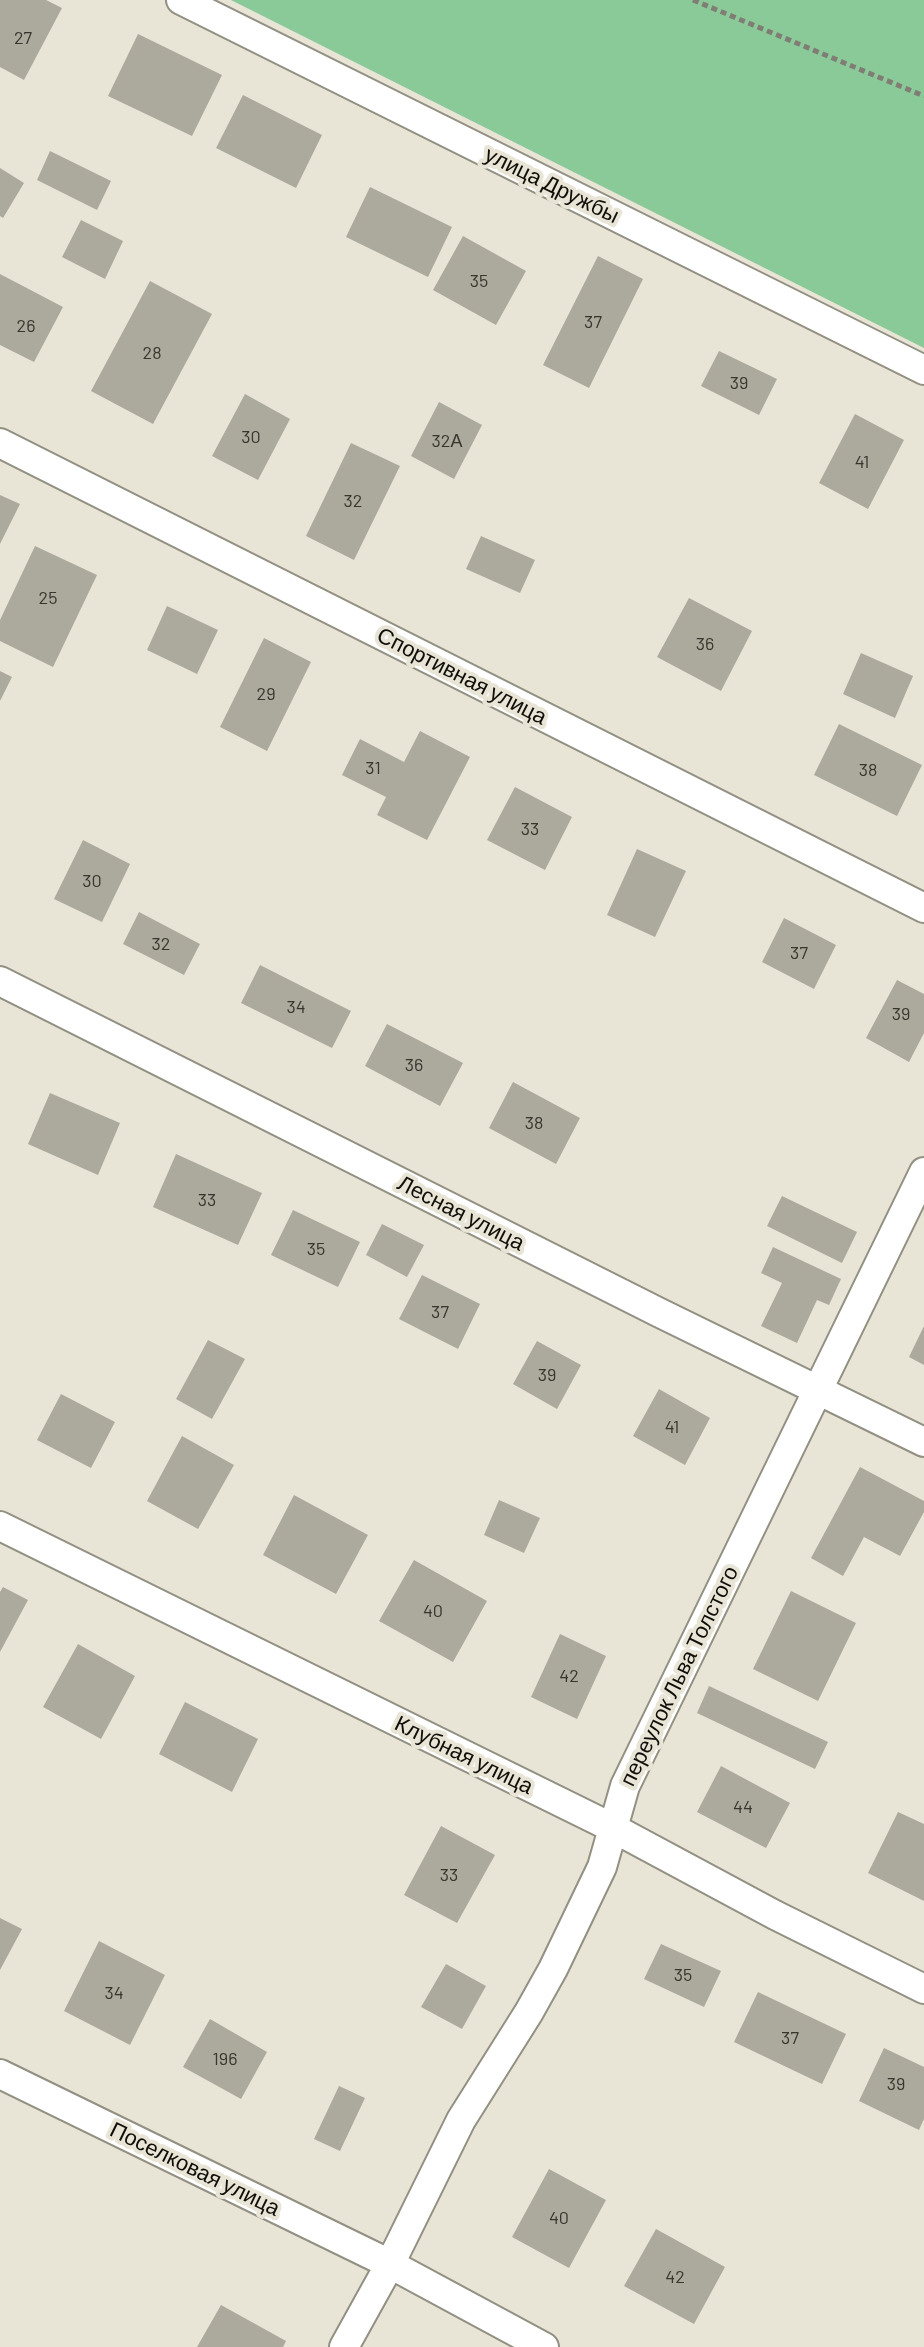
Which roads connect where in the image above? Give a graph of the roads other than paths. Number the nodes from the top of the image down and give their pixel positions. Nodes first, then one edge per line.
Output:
1 (181, 0) edge
2 (924, 370) edge
3 (0, 443) edge
4 (924, 908) edge
5 (0, 981) edge
6 (924, 1172) edge
7 (818, 1390) junction
8 (924, 1442) edge
9 (0, 1526) edge
10 (613, 1828) junction
11 (924, 1989) edge
12 (0, 2074) edge
13 (390, 2264) junction
14 (344, 2347) edge
15 (544, 2347) edge

1 - 2 street, улица Дружбы
3 - 4 street, Спортивная улица
5 - 7 street, Лесная улица
6 - 7 street, переулок Льва Толстого
7 - 8 street, Лесная улица
7 - 10 street, переулок Льва Толстого
9 - 10 street, Клубная улица
10 - 11 street, Клубная улица
10 - 13 street, переулок Льва Толстого
12 - 13 street, Поселковая улица
13 - 14 street, переулок Льва Толстого
13 - 15 street, Поселковая улица

